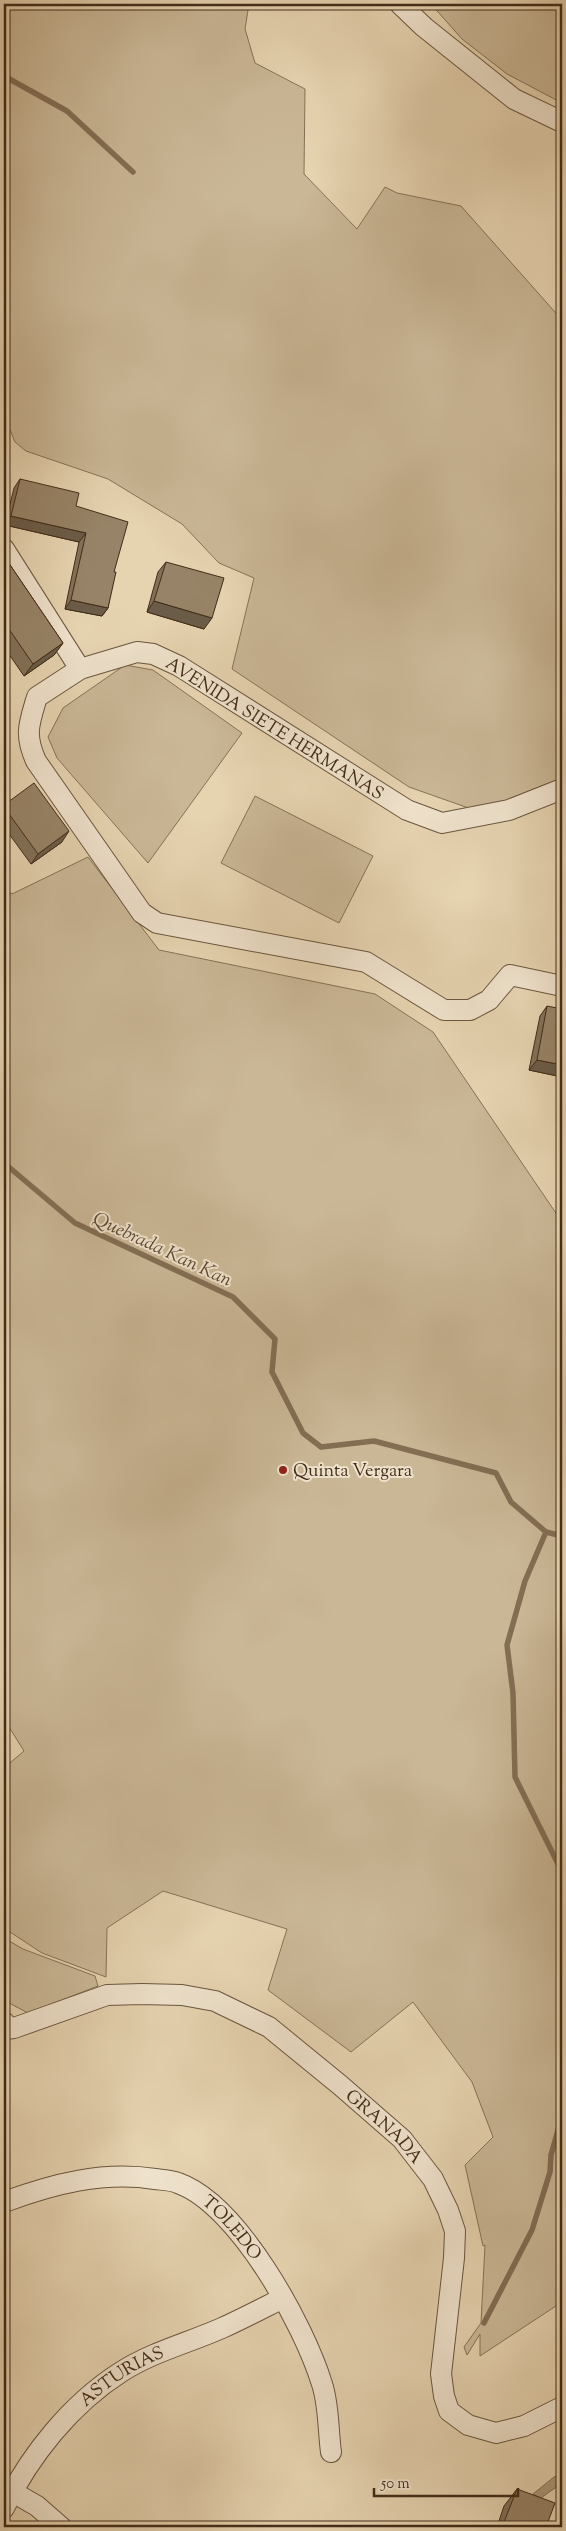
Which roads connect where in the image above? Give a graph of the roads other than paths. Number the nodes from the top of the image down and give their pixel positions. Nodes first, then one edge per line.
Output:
1 (400, 4) edge
2 (562, 122) edge
3 (4, 549) edge
4 (80, 669) junction
5 (562, 789) edge
6 (562, 986) edge
7 (5, 2027) edge
8 (4, 2202) edge
9 (283, 2298) junction
10 (562, 2407) edge
11 (331, 2452) dead end
12 (6, 2496) edge
13 (61, 2527) edge

1 - 2 street
3 - 4 street
4 - 5 street, AVENIDA SIETE HERMANAS
4 - 6 street, AVENIDA SIETE HERMANAS
7 - 10 street, GRANADA
8 - 9 street, TOLEDO
9 - 11 street, TOLEDO
9 - 12 street, ASTURIAS
12 - 13 street

